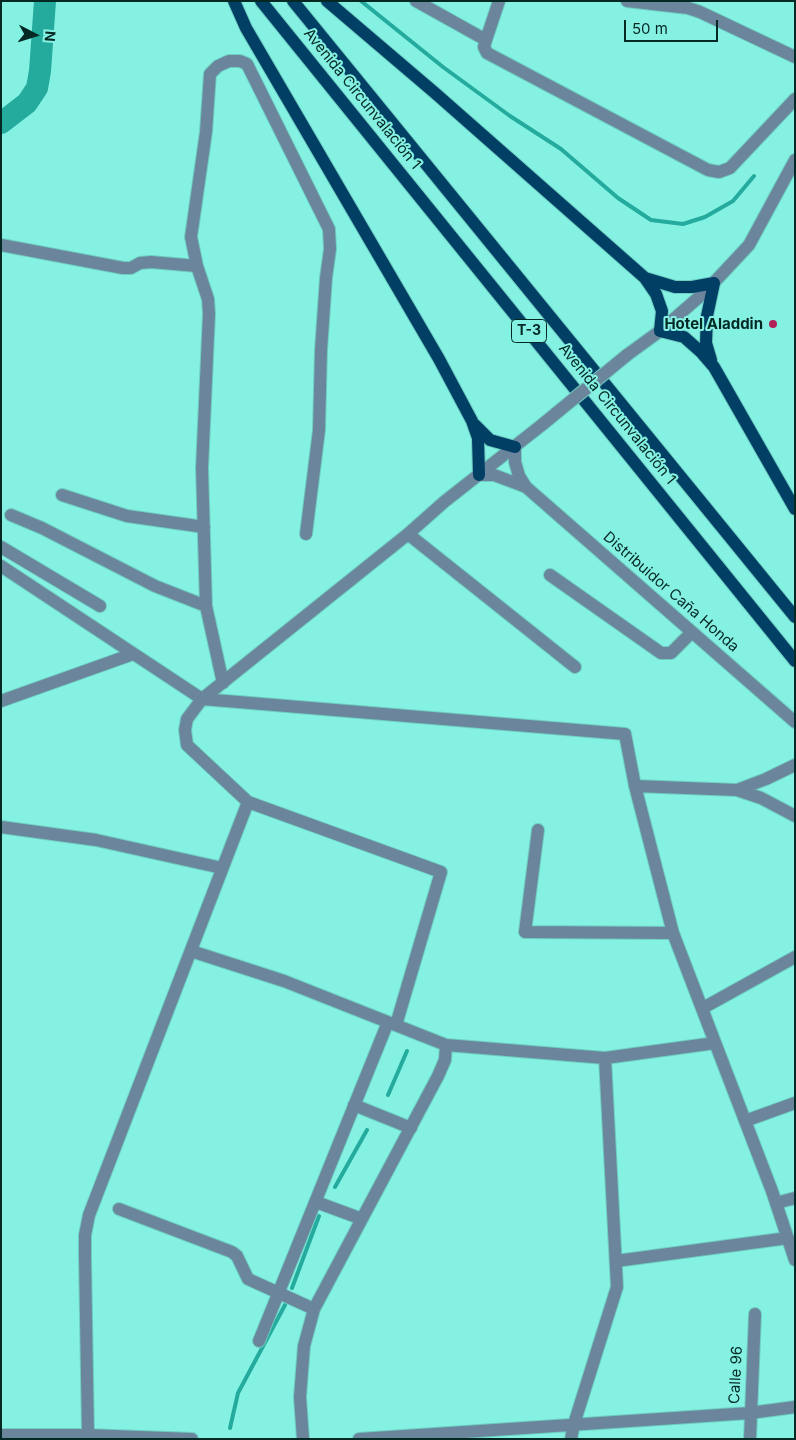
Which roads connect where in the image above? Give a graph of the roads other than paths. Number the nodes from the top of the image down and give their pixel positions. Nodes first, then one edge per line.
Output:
1 (234, 1) edge
2 (262, 1) edge
3 (293, 1) edge
4 (327, 1) edge
5 (416, 1) edge
6 (499, 1) edge
7 (626, 1) edge
8 (486, 40) junction
9 (795, 57) edge
10 (795, 99) edge
11 (795, 160) edge
12 (1, 244) edge
13 (197, 266) junction
14 (644, 278) junction
15 (714, 283) junction
16 (660, 330) junction
17 (714, 367) junction
18 (472, 421) junction
19 (515, 447) junction
20 (479, 475) junction
21 (526, 487) junction
22 (62, 495) dead end
23 (795, 508) edge
24 (10, 515) dead end
25 (204, 527) junction
26 (306, 534) dead end
27 (408, 534) junction
28 (1, 547) edge
29 (1, 566) edge
30 (550, 575) dead end
31 (100, 606) dead end
32 (206, 606) junction
33 (795, 617) edge
34 (692, 632) junction
35 (133, 654) junction
36 (795, 661) edge
37 (575, 667) dead end
38 (223, 683) junction
39 (202, 699) junction
40 (1, 701) edge
41 (795, 722) edge
42 (795, 765) edge
43 (635, 786) junction
44 (737, 790) junction
45 (248, 802) junction
46 (795, 816) edge
47 (1, 827) edge
48 (538, 830) dead end
49 (222, 868) junction
50 (673, 933) junction
51 (190, 951) junction
52 (795, 958) edge
53 (703, 1008) junction
54 (392, 1024) junction
55 (716, 1043) junction
56 (446, 1045) junction
57 (605, 1058) junction
58 (795, 1103) edge
59 (354, 1106) junction
60 (746, 1121) junction
61 (410, 1128) junction
62 (795, 1198) edge
63 (316, 1202) junction
64 (776, 1203) junction
65 (119, 1209) dead end
66 (362, 1219) junction
67 (788, 1238) junction
68 (795, 1260) edge
69 (616, 1262) junction
70 (280, 1294) junction
71 (314, 1309) junction
72 (755, 1314) dead end
73 (260, 1341) dead end
74 (795, 1407) edge
75 (750, 1413) junction
76 (574, 1424) junction
77 (88, 1435) junction
78 (2, 1437) edge
79 (149, 1438) edge
80 (192, 1439) edge
81 (304, 1439) edge
82 (359, 1439) edge
83 (571, 1439) edge
84 (750, 1439) edge

1 - 18 main road
2 - 36 main road, Avenida Circunvalación 1 / T-3
3 - 33 main road, Avenida Circunvalación 1 / T-3
4 - 14 main road
5 - 8 street
6 - 8 street
7 - 9 street
8 - 10 street
11 - 15 street
12 - 13 street
13 - 25 street
13 - 26 street
14 - 15 main road
14 - 16 main road
15 - 16 street
15 - 17 main road
16 - 17 main road
16 - 19 street, bridge
17 - 23 main road
18 - 19 main road
18 - 20 main road
19 - 20 street
19 - 21 street, Distribuidor Caña Honda
20 - 21 street, Distribuidor Caña Honda
20 - 27 street
21 - 34 street, Distribuidor Caña Honda
22 - 25 street
24 - 32 street
25 - 32 street
27 - 37 street
27 - 38 street
28 - 31 street
29 - 35 street
30 - 34 street
32 - 38 street
34 - 41 street, Distribuidor Caña Honda
35 - 39 street
35 - 40 street
38 - 39 street
39 - 43 street
39 - 45 street
42 - 44 street
43 - 44 street
43 - 50 street
44 - 46 street
45 - 49 street
45 - 54 street
47 - 49 street
48 - 50 street
49 - 51 street
50 - 53 street
51 - 54 street
51 - 77 street
52 - 53 street
53 - 55 street
54 - 56 street
54 - 59 street
55 - 57 street
55 - 60 street
56 - 57 street
56 - 61 street
57 - 69 street
58 - 60 street
59 - 61 street
59 - 63 street
60 - 64 street
61 - 66 street
62 - 64 street
63 - 66 street
63 - 70 street
64 - 67 street
65 - 70 street
66 - 71 street
67 - 68 street
67 - 69 street
69 - 76 street
70 - 71 street
70 - 73 street
71 - 81 street
72 - 75 street, Calle 96
74 - 75 street
75 - 76 street
75 - 84 street, Calle 96
76 - 82 street
76 - 83 street
77 - 78 street
77 - 79 street
79 - 80 street

